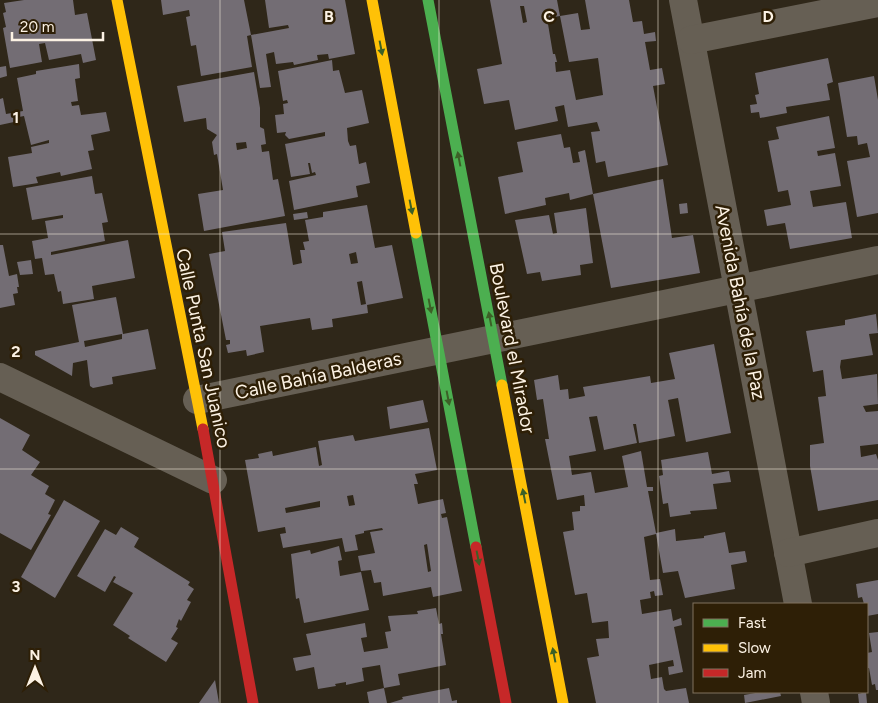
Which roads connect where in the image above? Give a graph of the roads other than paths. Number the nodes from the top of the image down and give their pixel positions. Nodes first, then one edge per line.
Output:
1 (117, 0) edge
2 (372, 0) edge
3 (428, 0) edge
4 (683, 0) edge
5 (878, 3) edge
6 (691, 40) junction
7 (878, 260) edge
8 (738, 289) junction
9 (493, 339) junction
10 (439, 350) junction
11 (0, 377) edge
12 (197, 400) junction
13 (213, 480) junction
14 (878, 533) edge
15 (788, 553) junction
16 (798, 603) edge
17 (253, 703) edge
18 (506, 703) edge
19 (564, 703) edge

1 - 12 main road, Calle Punta San Juanico
2 -> 10 main road
9 -> 3 main road, Boulevard el Mirador
4 - 6 street, Avenida Bahía de la Paz
5 - 6 street
6 - 8 street, Avenida Bahía de la Paz
7 - 8 street, Calle Bahía Balderas
8 - 9 street, Calle Bahía Balderas
8 - 15 street, Avenida Bahía de la Paz
9 - 10 street, Calle Bahía Balderas
19 -> 9 main road, Boulevard el Mirador
10 - 12 street, Calle Bahía Balderas
10 -> 18 main road
11 - 13 street
12 - 13 main road, Calle Punta San Juanico
13 - 17 main road, Calle Punta San Juanico
14 - 15 street
15 - 16 street, Avenida Bahía de la Paz

